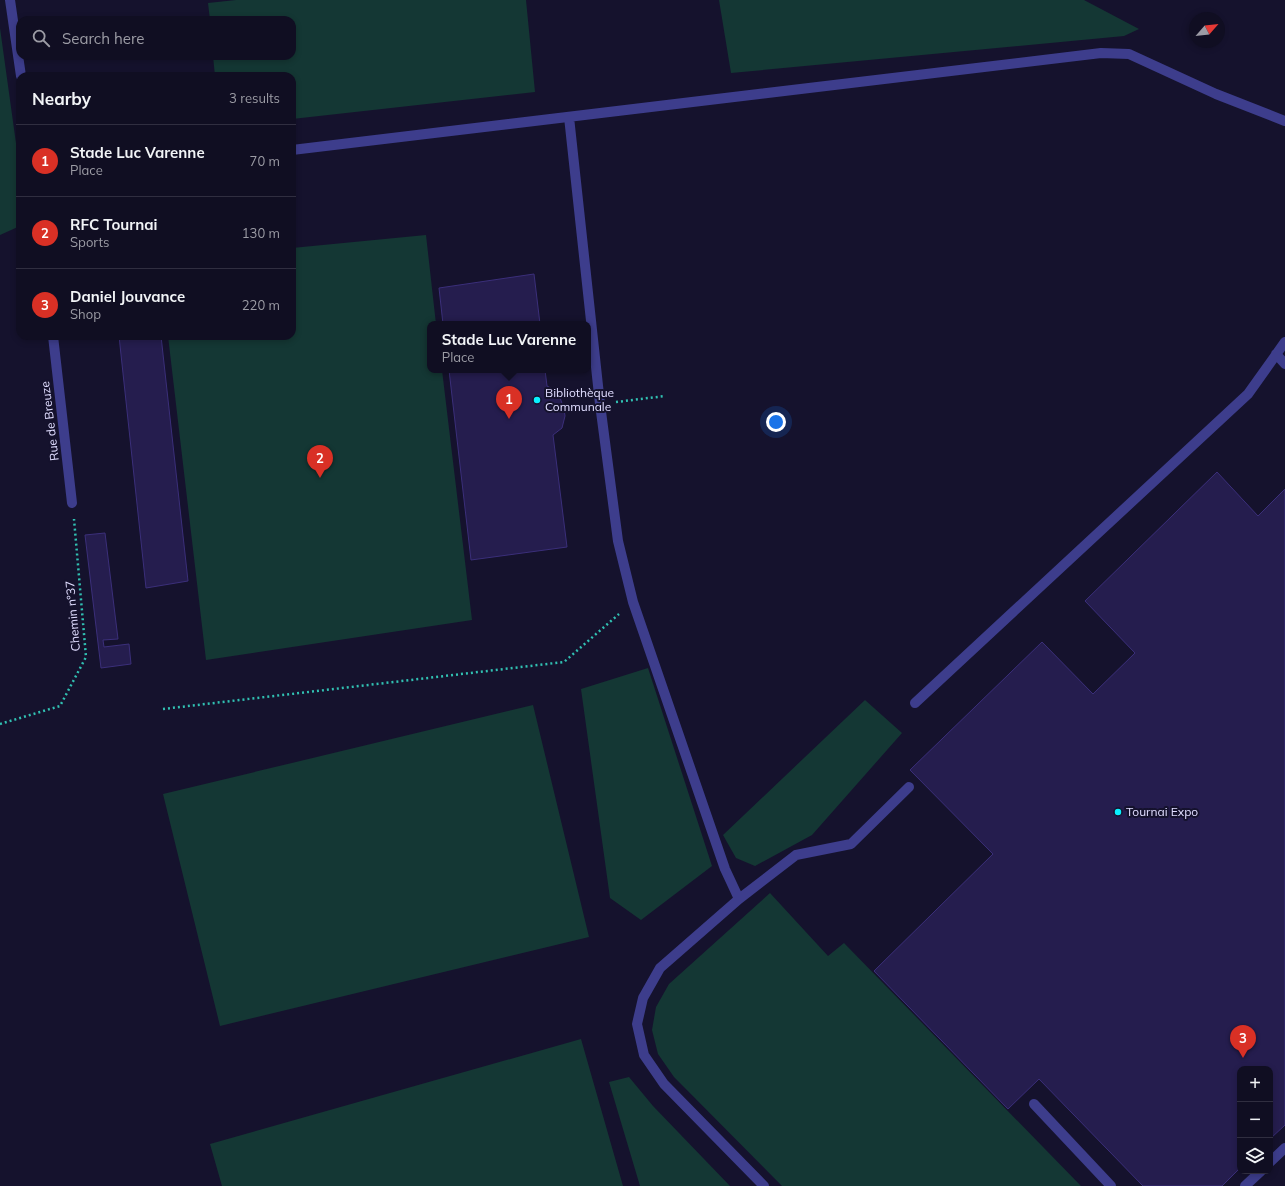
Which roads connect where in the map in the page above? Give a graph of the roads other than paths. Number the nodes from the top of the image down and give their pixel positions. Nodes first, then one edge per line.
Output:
1 (10, 0) edge
2 (16, 41) edge
3 (19, 60) edge
4 (20, 72) edge
5 (569, 117) junction
6 (1285, 121) edge
7 (296, 150) edge
8 (53, 340) edge
9 (1285, 342) edge
10 (1276, 354) junction
11 (1285, 364) edge
12 (72, 503) road end
13 (915, 703) dead end
14 (909, 787) dead end
15 (739, 899) junction
16 (1034, 1104) dead end
17 (1285, 1148) edge
18 (1273, 1159) edge
19 (1258, 1174) edge
20 (764, 1186) edge
21 (1111, 1186) edge
22 (1245, 1186) edge

1 - 2 street
3 - 4 street
5 - 6 street
5 - 7 street
5 - 15 street
8 - 12 street, Rue de Breuze
9 - 10 street
10 - 11 street
10 - 13 street
14 - 15 street
15 - 20 street
16 - 21 street
17 - 18 street
19 - 22 street

